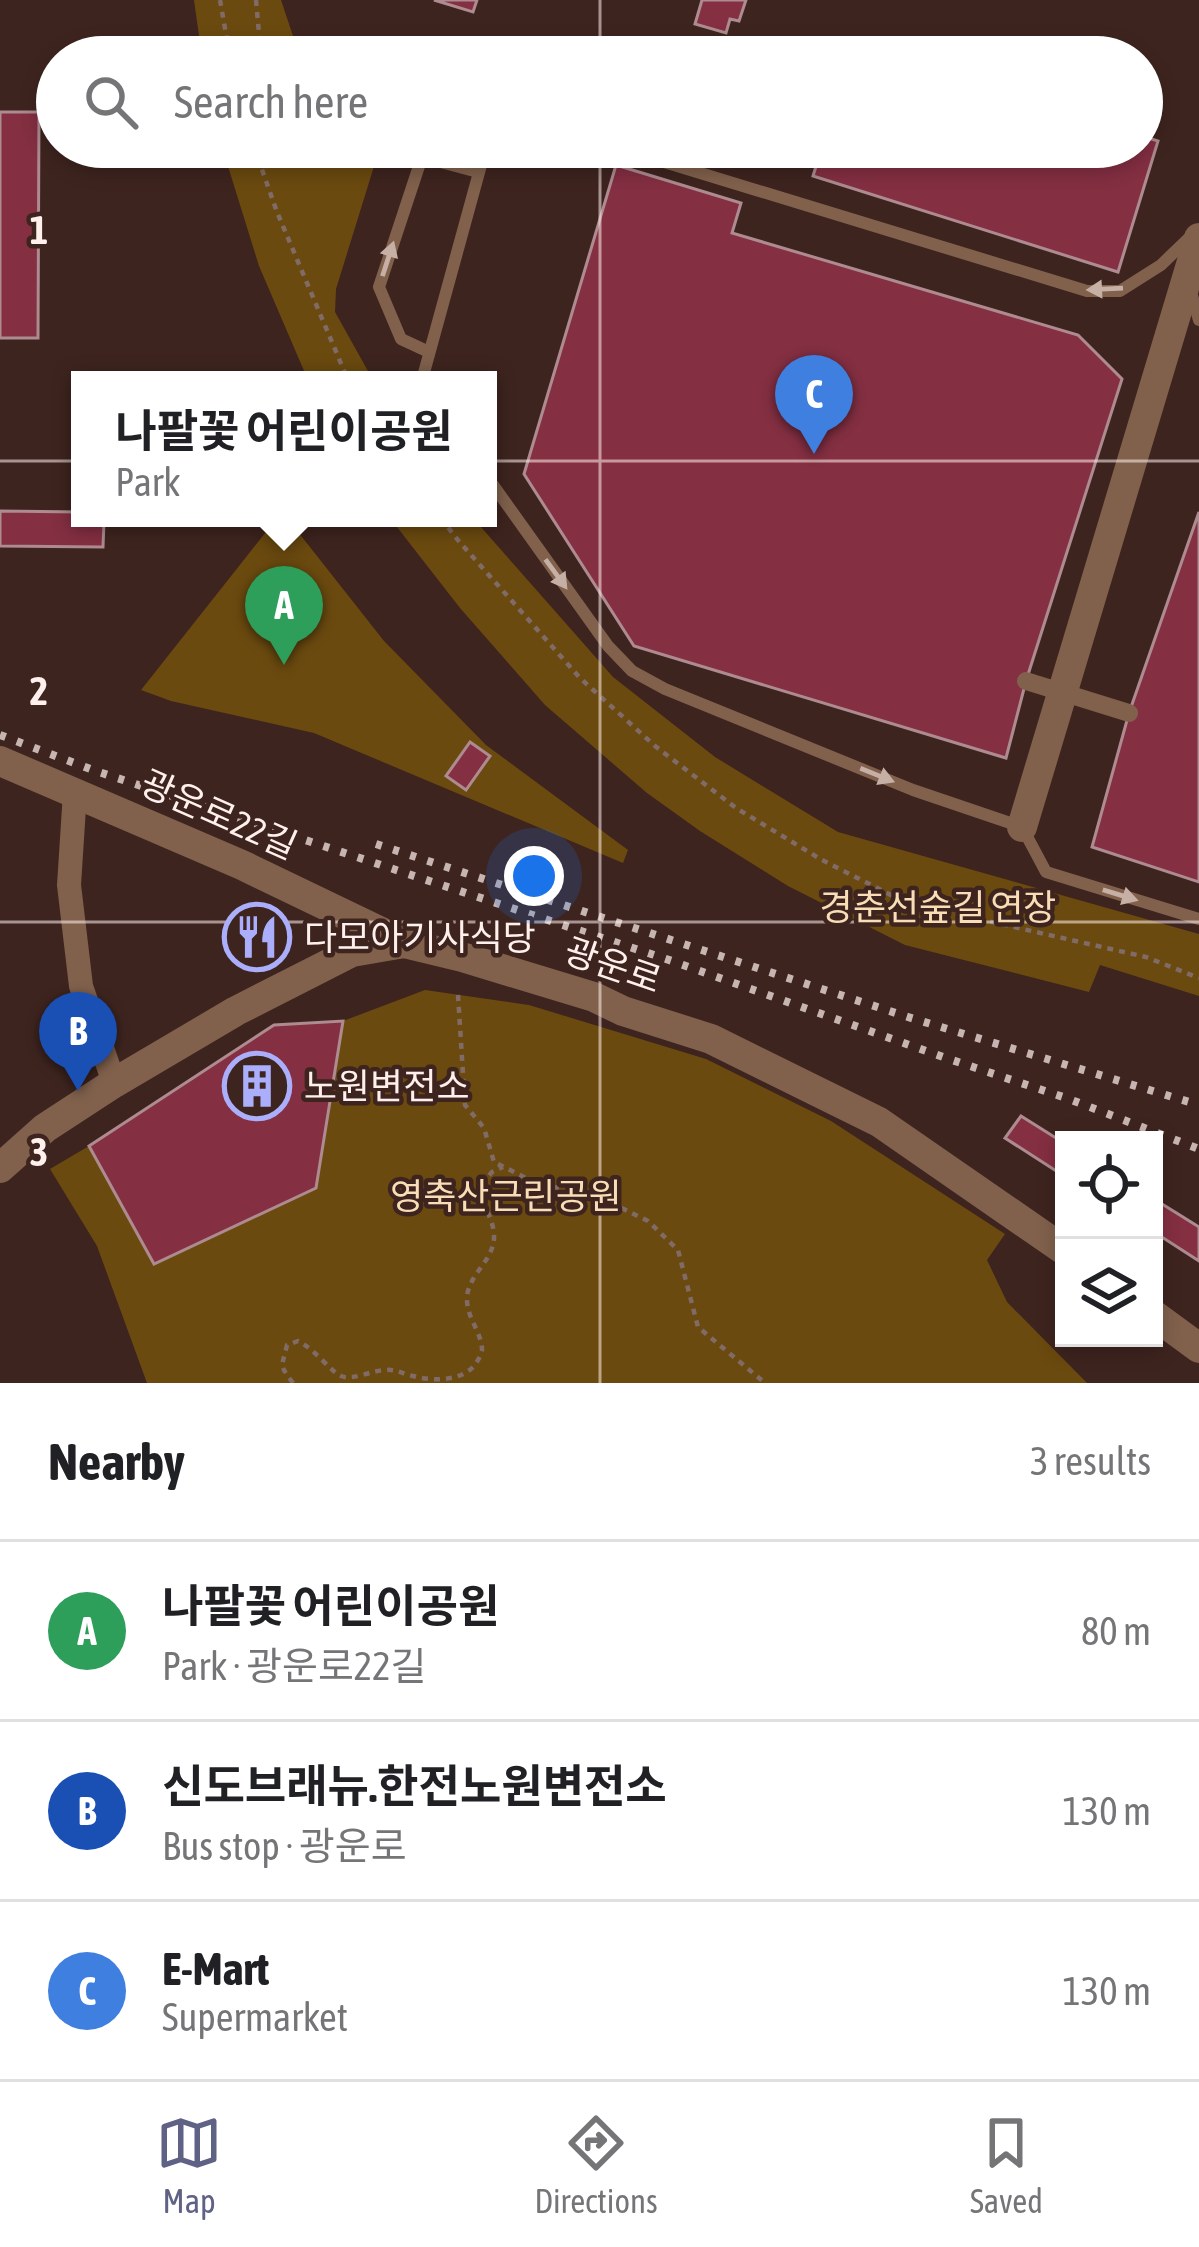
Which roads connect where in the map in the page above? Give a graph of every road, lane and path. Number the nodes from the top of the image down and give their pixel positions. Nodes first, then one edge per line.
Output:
1 (220, 0) edge
2 (256, 0) edge
3 (226, 36) edge
4 (259, 36) edge
5 (261, 168) edge
6 (418, 168) edge
7 (463, 168) edge
8 (479, 168) edge
9 (684, 168) edge
10 (478, 172) junction
11 (1199, 228) edge
12 (1199, 238) edge
13 (1187, 277) junction
14 (1199, 320) edge
15 (429, 352) junction
16 (344, 371) edge
17 (424, 371) edge
18 (497, 491) edge
19 (449, 527) edge
20 (1026, 682) dead end
21 (1129, 712) dead end
22 (0, 761) edge
23 (75, 792) junction
24 (1022, 827) junction
25 (1199, 919) edge
26 (404, 943) junction
27 (1199, 978) edge
28 (458, 995) dead end
29 (114, 1083) junction
30 (503, 1167) junction
31 (0, 1168) edge
32 (1055, 1244) edge
33 (1163, 1322) edge
34 (1199, 1348) edge
35 (293, 1383) edge
36 (765, 1383) edge

1 - 3 path
2 - 4 path
5 - 16 path
15 -> 6 lane
7 -> 10 lane
8 - 10 lane
11 -> 9 lane
10 - 15 lane
12 - 13 street
13 - 14 lane
13 - 24 street
15 - 17 lane
18 -> 24 lane
19 - 27 path
20 - 21 street, bridge
22 - 23 street, 광운로22길
23 - 26 street, 광운로22길
23 - 29 street
24 -> 25 lane
26 - 29 street, 광운로
26 - 32 street, 광운로
28 - 30 path
29 - 31 street, 광운로
30 - 35 path
30 - 36 path
33 - 34 street

